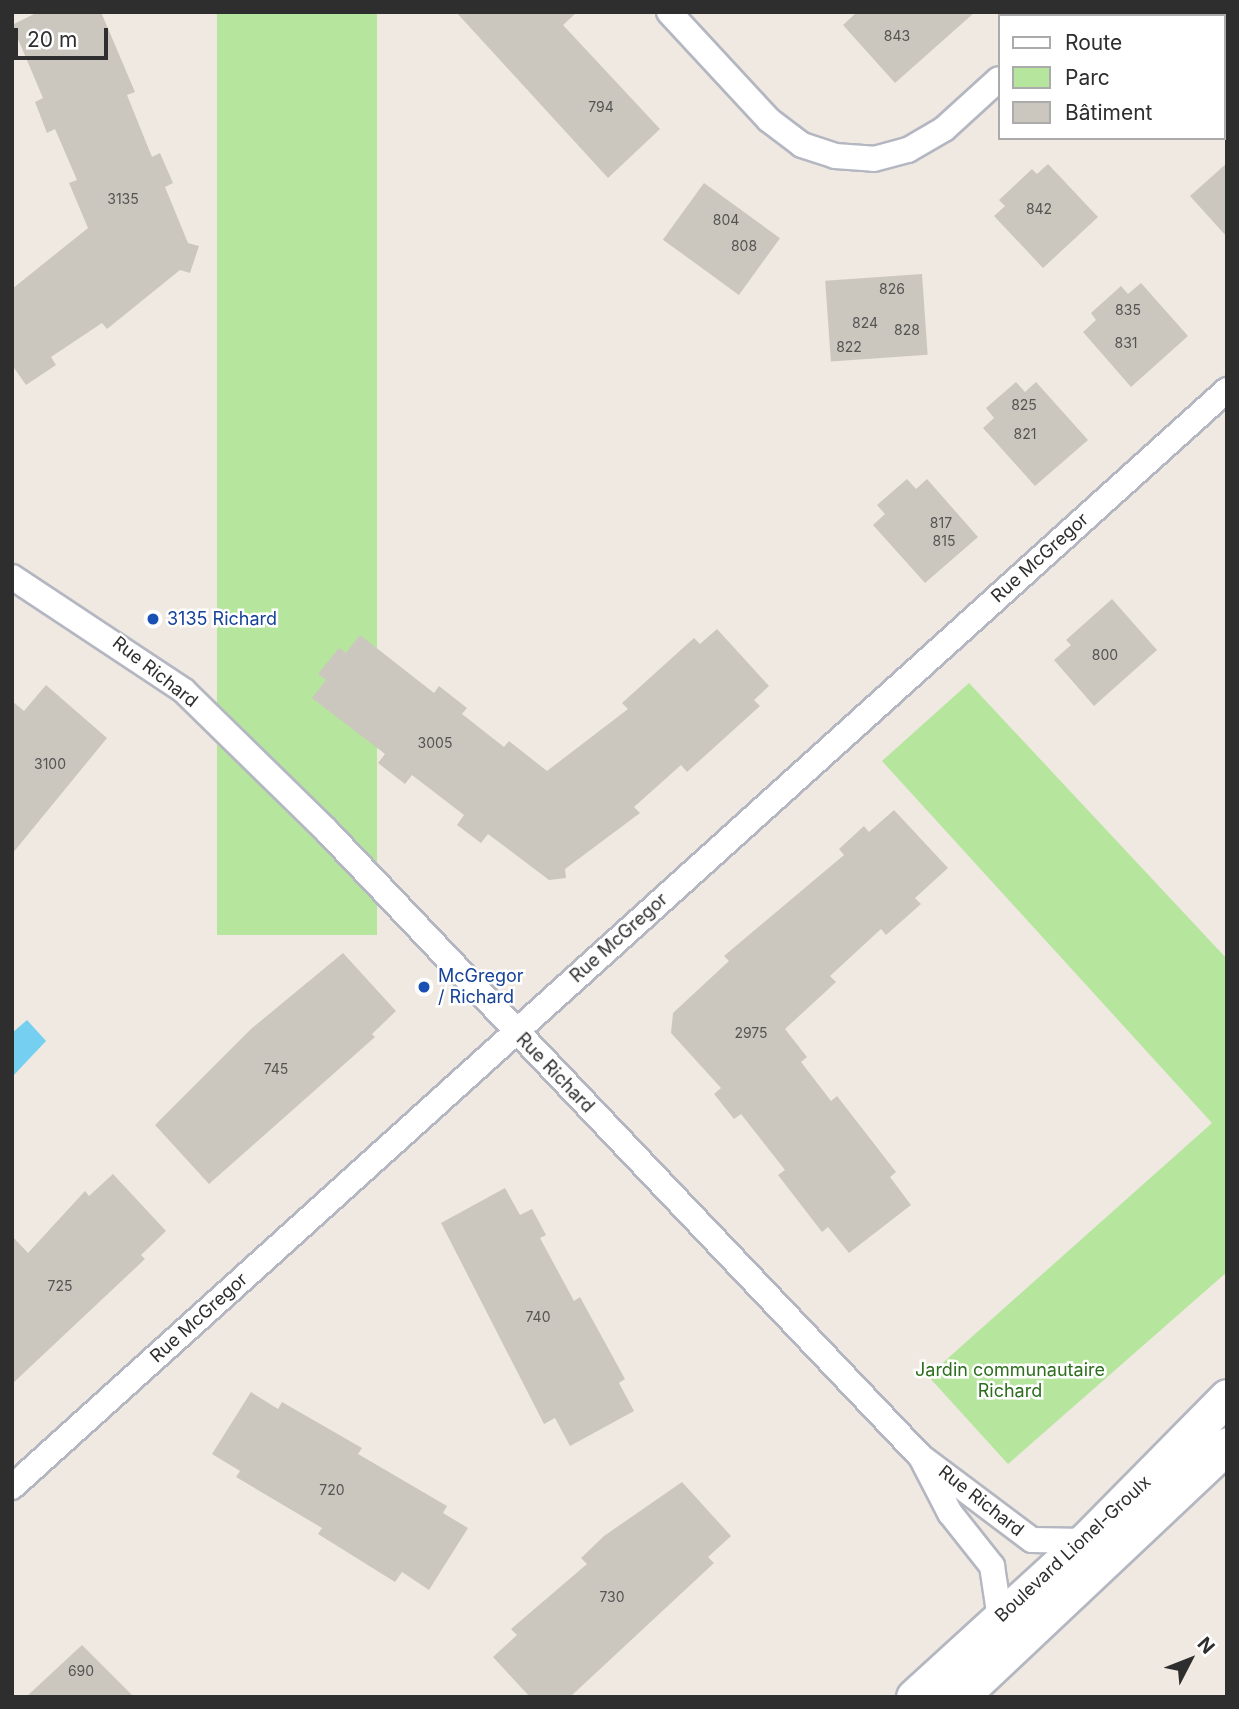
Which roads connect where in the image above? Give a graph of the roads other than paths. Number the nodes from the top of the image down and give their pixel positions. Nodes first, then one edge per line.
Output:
1 (669, 12) edge
2 (998, 80) edge
3 (1227, 390) edge
4 (12, 577) edge
5 (516, 1032) junction
6 (1227, 1397) edge
7 (1227, 1445) edge
8 (920, 1456) junction
9 (12, 1486) edge
10 (1085, 1541) junction
11 (1000, 1618) junction
12 (914, 1697) edge
13 (960, 1697) edge

1 - 2 street
3 - 5 street, Rue McGregor
4 - 5 street, Rue Richard
5 - 8 street, Rue Richard
5 - 9 street, Rue McGregor
6 - 10 main road, Boulevard Lionel-Groulx
7 - 13 main road, Boulevard Lionel-Groulx
8 - 10 street, Rue Richard
8 - 11 street, Rue Richard
10 - 11 main road, Boulevard Lionel-Groulx
11 - 12 main road, Boulevard Lionel-Groulx

